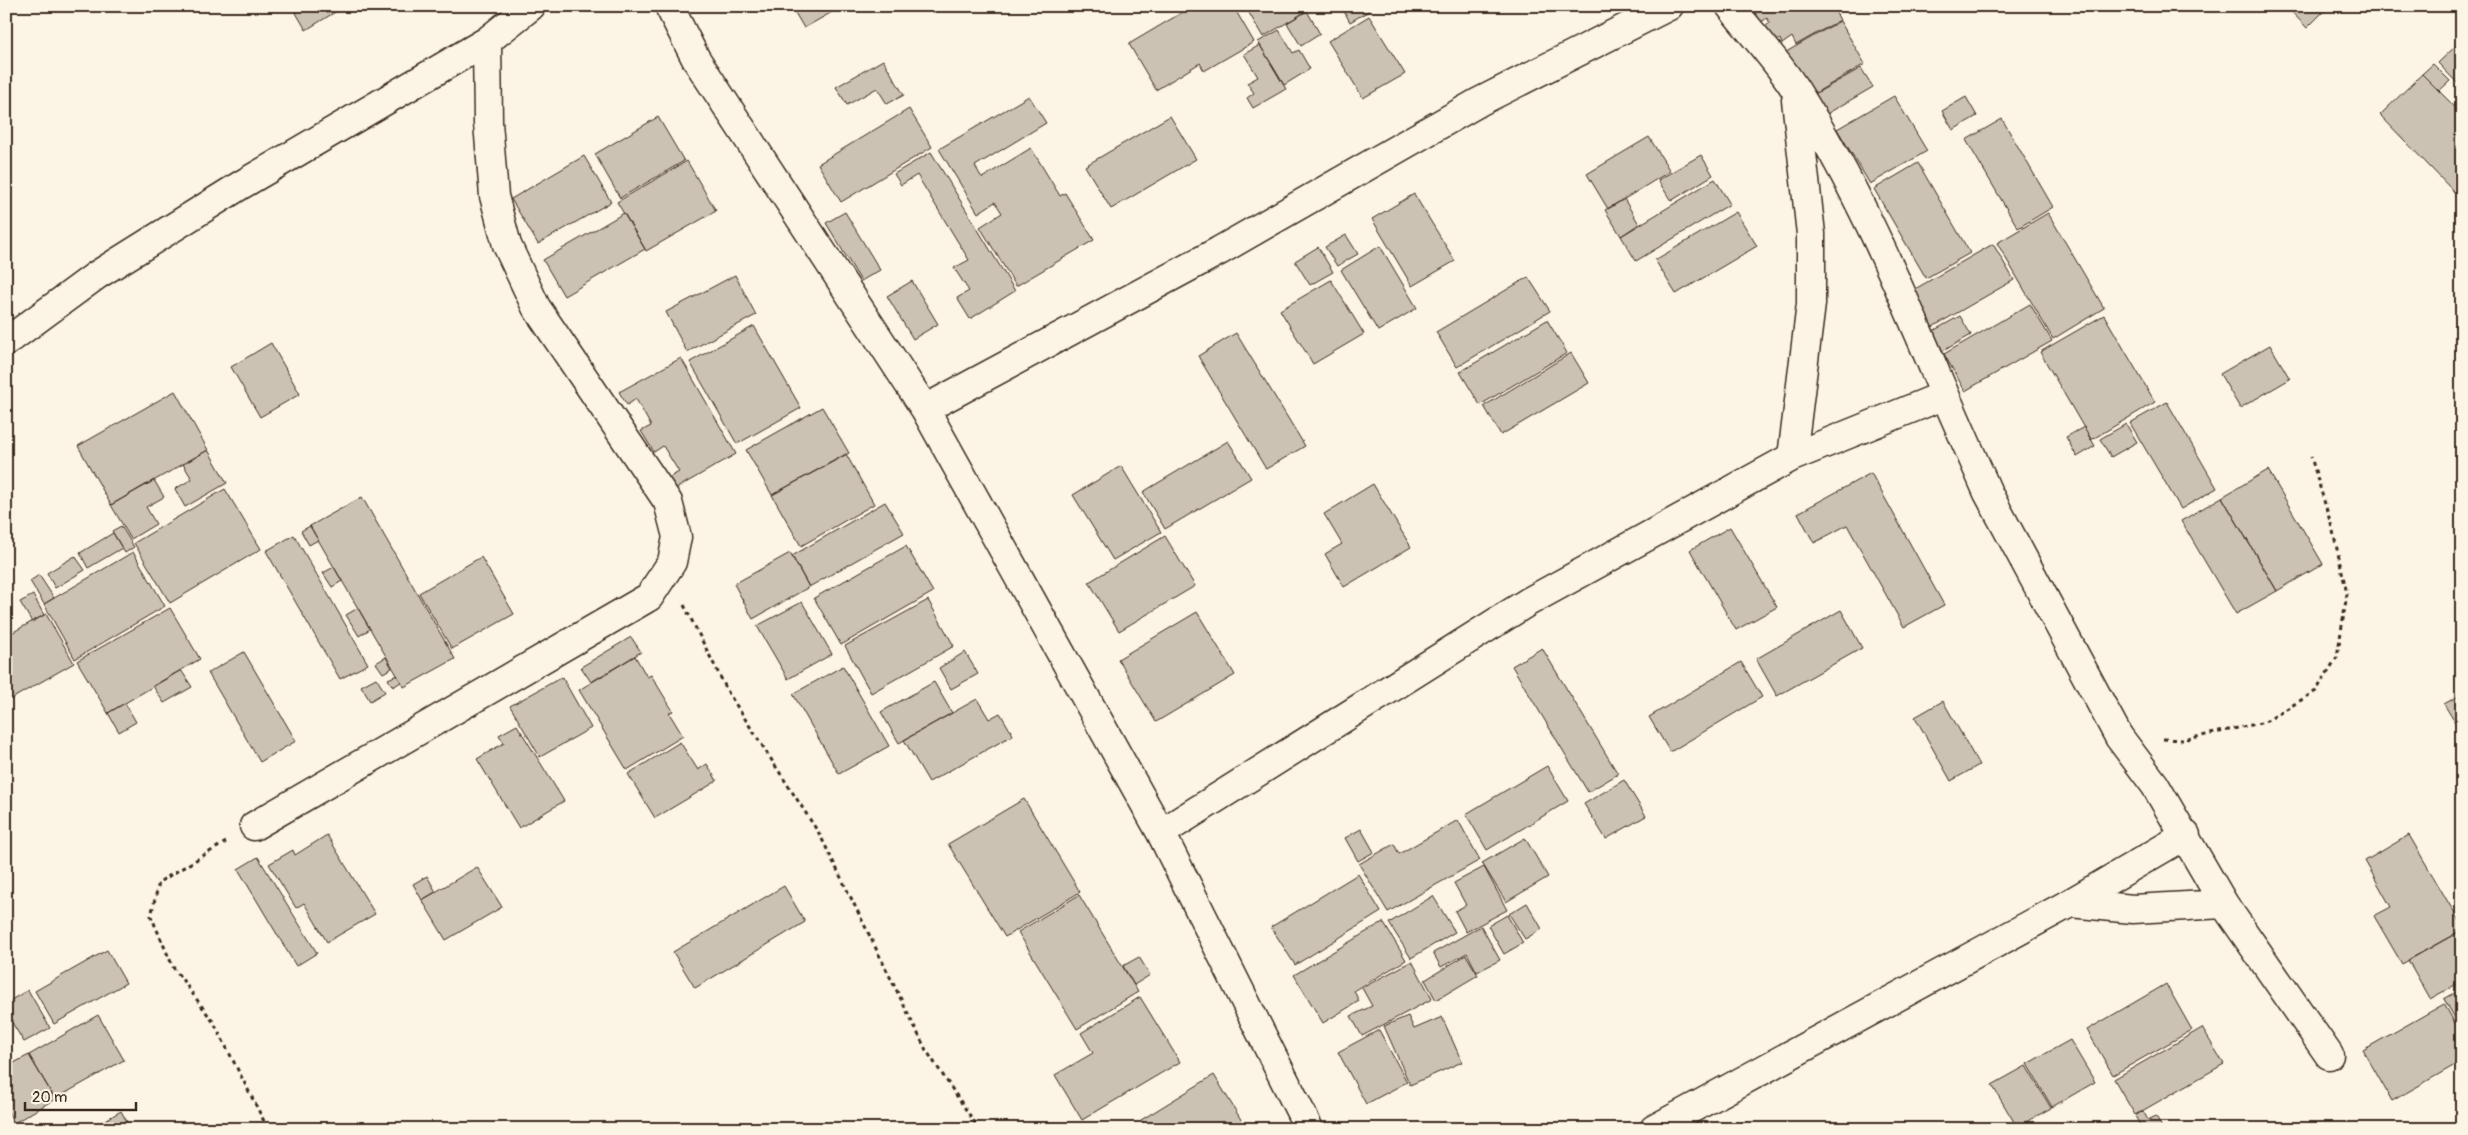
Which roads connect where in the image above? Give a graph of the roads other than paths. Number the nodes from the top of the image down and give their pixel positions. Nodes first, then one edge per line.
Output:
1 (531, 6) edge
2 (668, 6) edge
3 (1669, 6) edge
4 (1730, 6) edge
5 (487, 40) junction
6 (1795, 88) junction
7 (6, 342) edge
8 (1945, 395) junction
9 (925, 409) junction
10 (1792, 457) junction
11 (254, 826) road end
12 (1161, 833) junction
13 (2186, 835) junction
14 (2070, 903) junction
15 (2224, 904) junction
16 (2330, 1055) dead end
17 (1309, 1129) edge
18 (1654, 1129) edge

1 - 5 street
2 - 9 street
3 - 9 street
4 - 6 street
5 - 7 street
5 - 11 street
6 - 8 street
6 - 10 street
8 - 10 street
8 - 13 street
9 - 12 street
10 - 12 street
12 - 17 street
13 - 14 street
13 - 15 street
14 - 15 street
14 - 18 street
15 - 16 street

